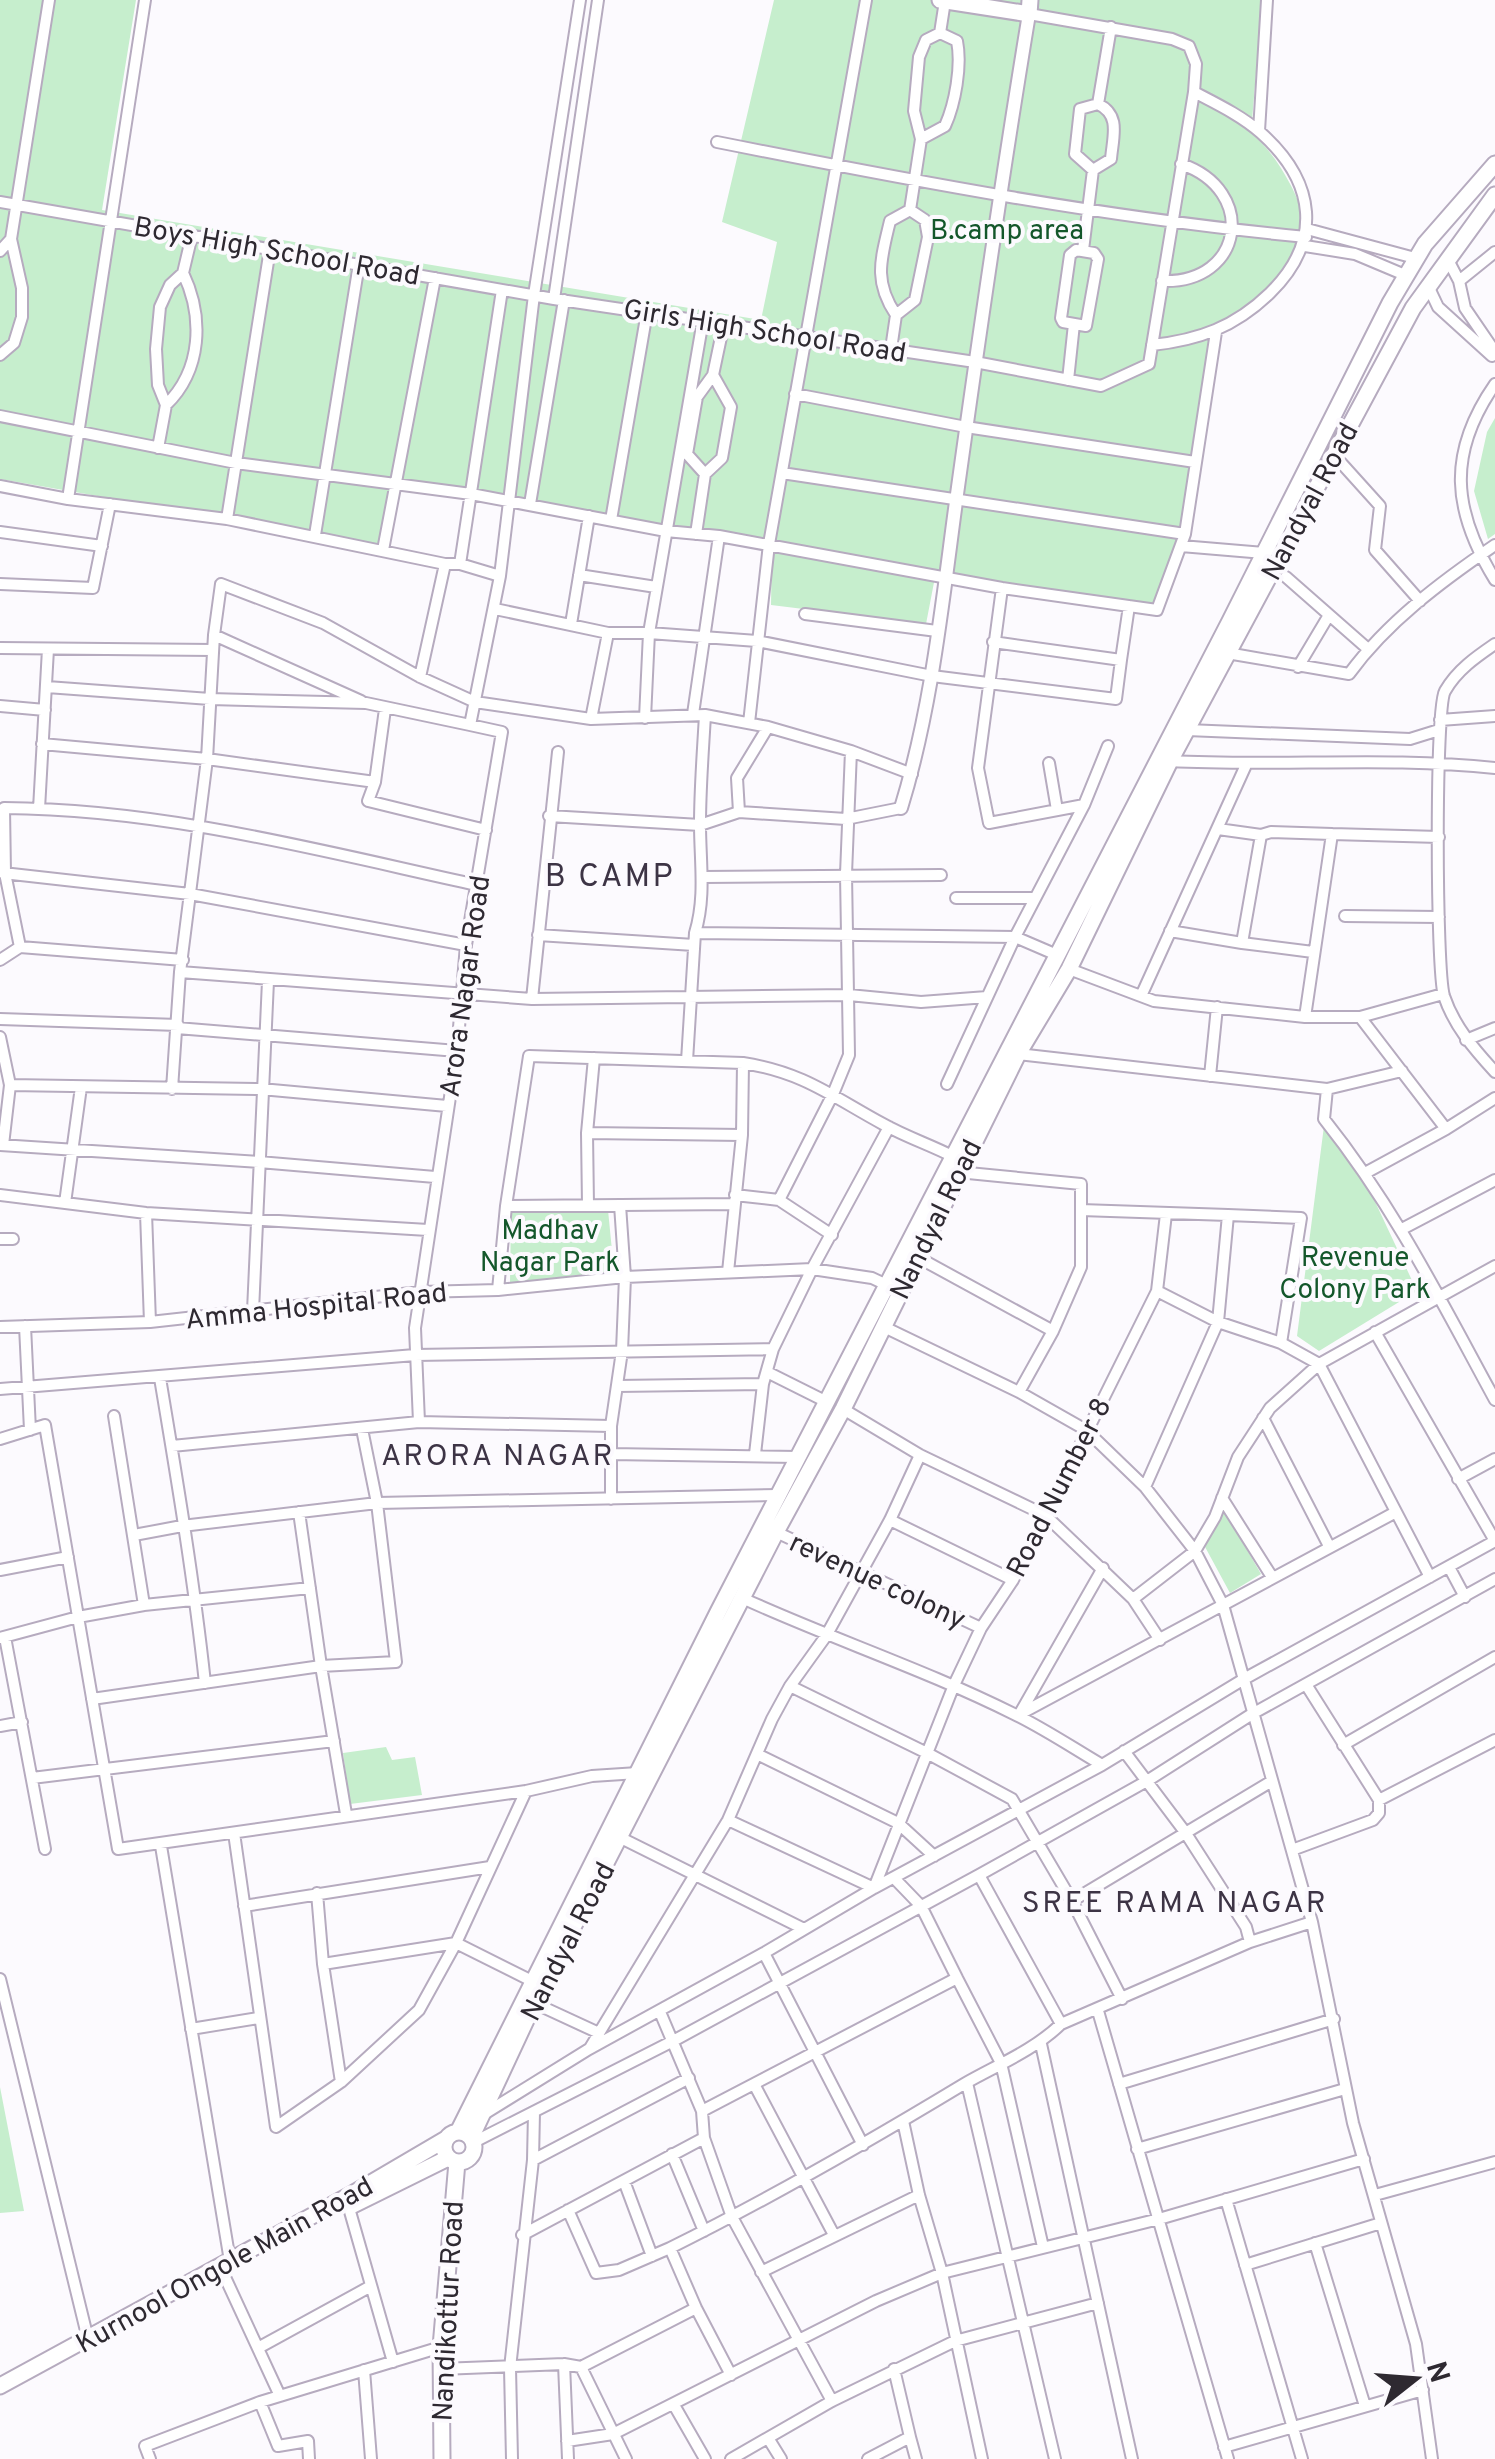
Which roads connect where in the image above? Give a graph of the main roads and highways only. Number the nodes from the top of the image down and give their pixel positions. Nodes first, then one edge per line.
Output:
1 (942, 0) edge
2 (1029, 7) edge
3 (1495, 164) edge
4 (1495, 195) edge
5 (1425, 244) junction
6 (1447, 257) junction
7 (1390, 302) junction
8 (1413, 308) junction
9 (1063, 962) junction
10 (956, 1165) junction
11 (894, 1289) junction
12 (835, 1406) junction
13 (462, 2138) junction
14 (452, 2160) junction
15 (227, 2268) junction
16 (0, 2386) edge
17 (0, 2394) edge
18 (442, 2459) edge

1 - 2 main road
3 - 5 main road, Nandyal Road
4 - 6 main road, Nandyal Road
5 - 6 main road
5 - 7 main road, Nandyal Road
6 - 8 main road, Nandyal Road
7 - 8 main road
7 - 9 main road, Nandyal Road
8 - 9 main road, Nandyal Road
9 - 10 main road, Nandyal Road
9 - 10 main road, Nandyal Road
10 - 11 main road, Nandyal Road
10 - 11 main road, Nandyal Road
11 - 12 main road, Nandyal Road
11 - 12 main road, Nandyal Road
12 - 13 main road, Nandyal Road
12 - 13 main road, Nandyal Road
13 - 14 main road, Nandikottur Road
13 - 14 main road
13 - 15 main road, Kurnool Ongole Main Road
14 - 15 main road, Kurnool Ongole Main Road
14 - 18 main road, Nandikottur Road
15 - 16 main road, Kurnool Ongole Main Road
15 - 17 main road, Kurnool Ongole Main Road

